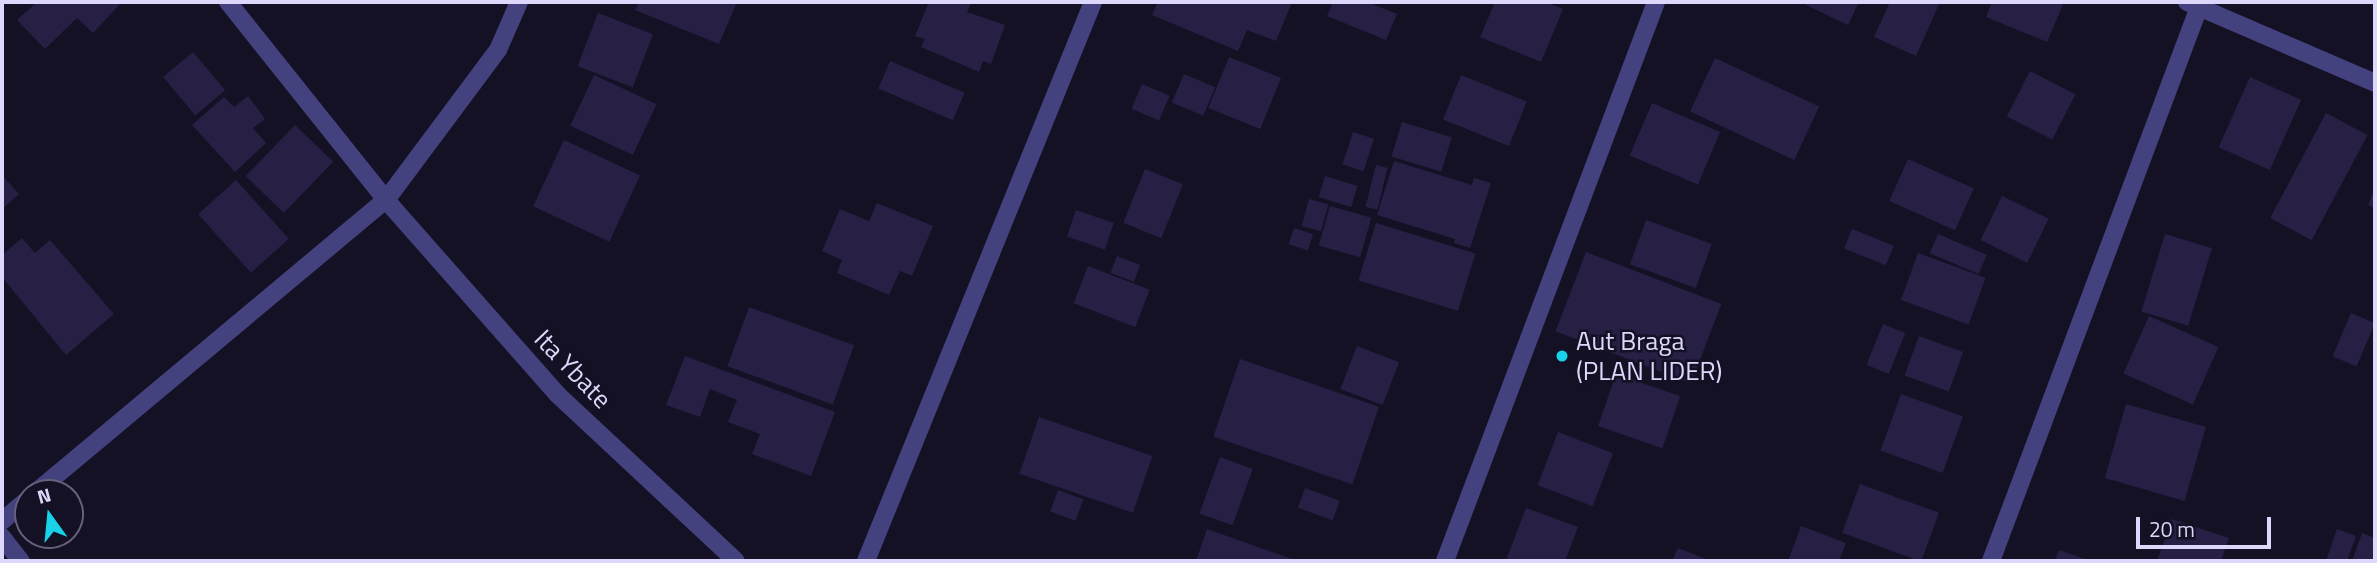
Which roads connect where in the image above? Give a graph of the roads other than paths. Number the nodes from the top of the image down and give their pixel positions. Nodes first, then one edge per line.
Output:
1 (228, 2) edge
2 (519, 2) edge
3 (1093, 2) edge
4 (1656, 2) edge
5 (2193, 4) edge
6 (2375, 83) edge
7 (386, 200) junction
8 (52, 479) edge
9 (2, 537) edge
10 (21, 561) edge
11 (736, 561) edge
12 (866, 561) edge
13 (1445, 561) edge
14 (1991, 561) edge

1 - 7 street, Ita Ybate
2 - 7 street
3 - 12 street
4 - 13 street
5 - 6 street
5 - 14 street
7 - 8 street
7 - 11 street, Ita Ybate
9 - 10 street

